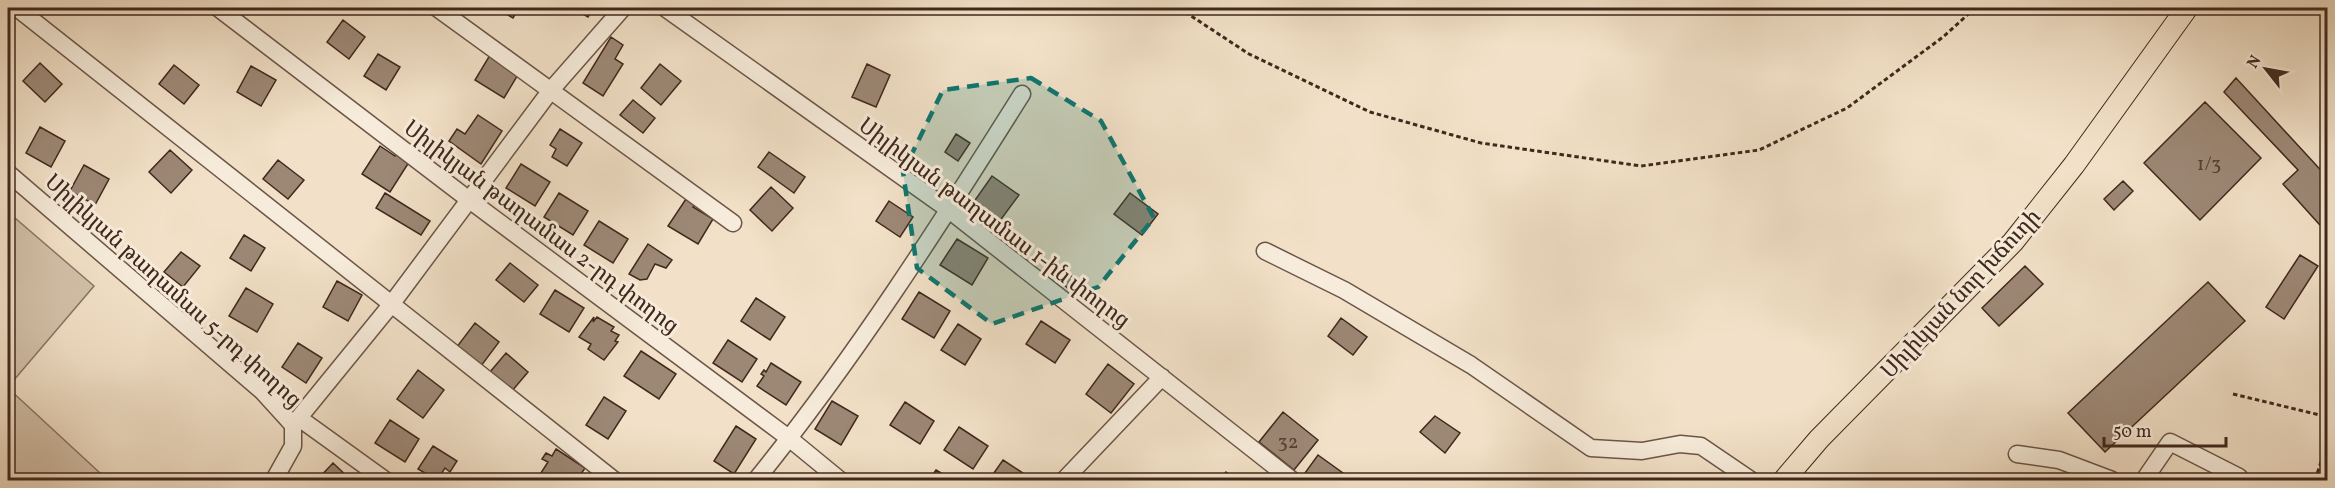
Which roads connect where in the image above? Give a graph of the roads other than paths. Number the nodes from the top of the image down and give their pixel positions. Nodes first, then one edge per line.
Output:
1 (16, 8) edge
2 (218, 8) edge
3 (436, 8) edge
4 (623, 8) edge
5 (665, 8) edge
6 (2187, 8) edge
7 (551, 90) junction
8 (1022, 94) dead end
9 (8, 173) edge
10 (468, 199) junction
11 (949, 210) junction
12 (733, 223) dead end
13 (1265, 251) dead end
14 (390, 306) junction
15 (1162, 377) junction
16 (296, 421) junction
17 (790, 439) junction
18 (2017, 454) dead end
19 (2241, 479) edge
20 (274, 480) edge
21 (385, 480) edge
22 (614, 480) edge
23 (756, 480) edge
24 (840, 480) edge
25 (1064, 480) edge
26 (1292, 480) edge
27 (1751, 480) edge
28 (1784, 480) edge
29 (2112, 480) edge
30 (2144, 480) edge

1 - 14 street
2 - 10 street, Սիլիկյան թաղամաս 2-րդ փողոց
3 - 7 street
4 - 7 street
5 - 11 street, Սիլիկյան թաղամաս 1-ին փողոց
6 - 28 main road, Սիլիկյան նոր խճուղի
7 - 10 street
7 - 12 street
8 - 11 street
9 - 16 street, Սիլիկյան թաղամաս 5-րդ փողոց
10 - 14 street
10 - 17 street, Սիլիկյան թաղամաս 2-րդ փողոց
11 - 15 street, Սիլիկյան թաղամաս 1-ին փողոց
11 - 17 street
13 - 27 street
14 - 16 street
14 - 22 street
15 - 25 street
15 - 26 street, Սիլիկյան թաղամաս 1-ին փողոց
16 - 20 street, Սիլիկյան թաղամաս 5-րդ փողոց
16 - 21 street
17 - 23 street
17 - 24 street, Սիլիկյան թաղամաս 2-րդ փողոց
18 - 29 street
19 - 30 street

